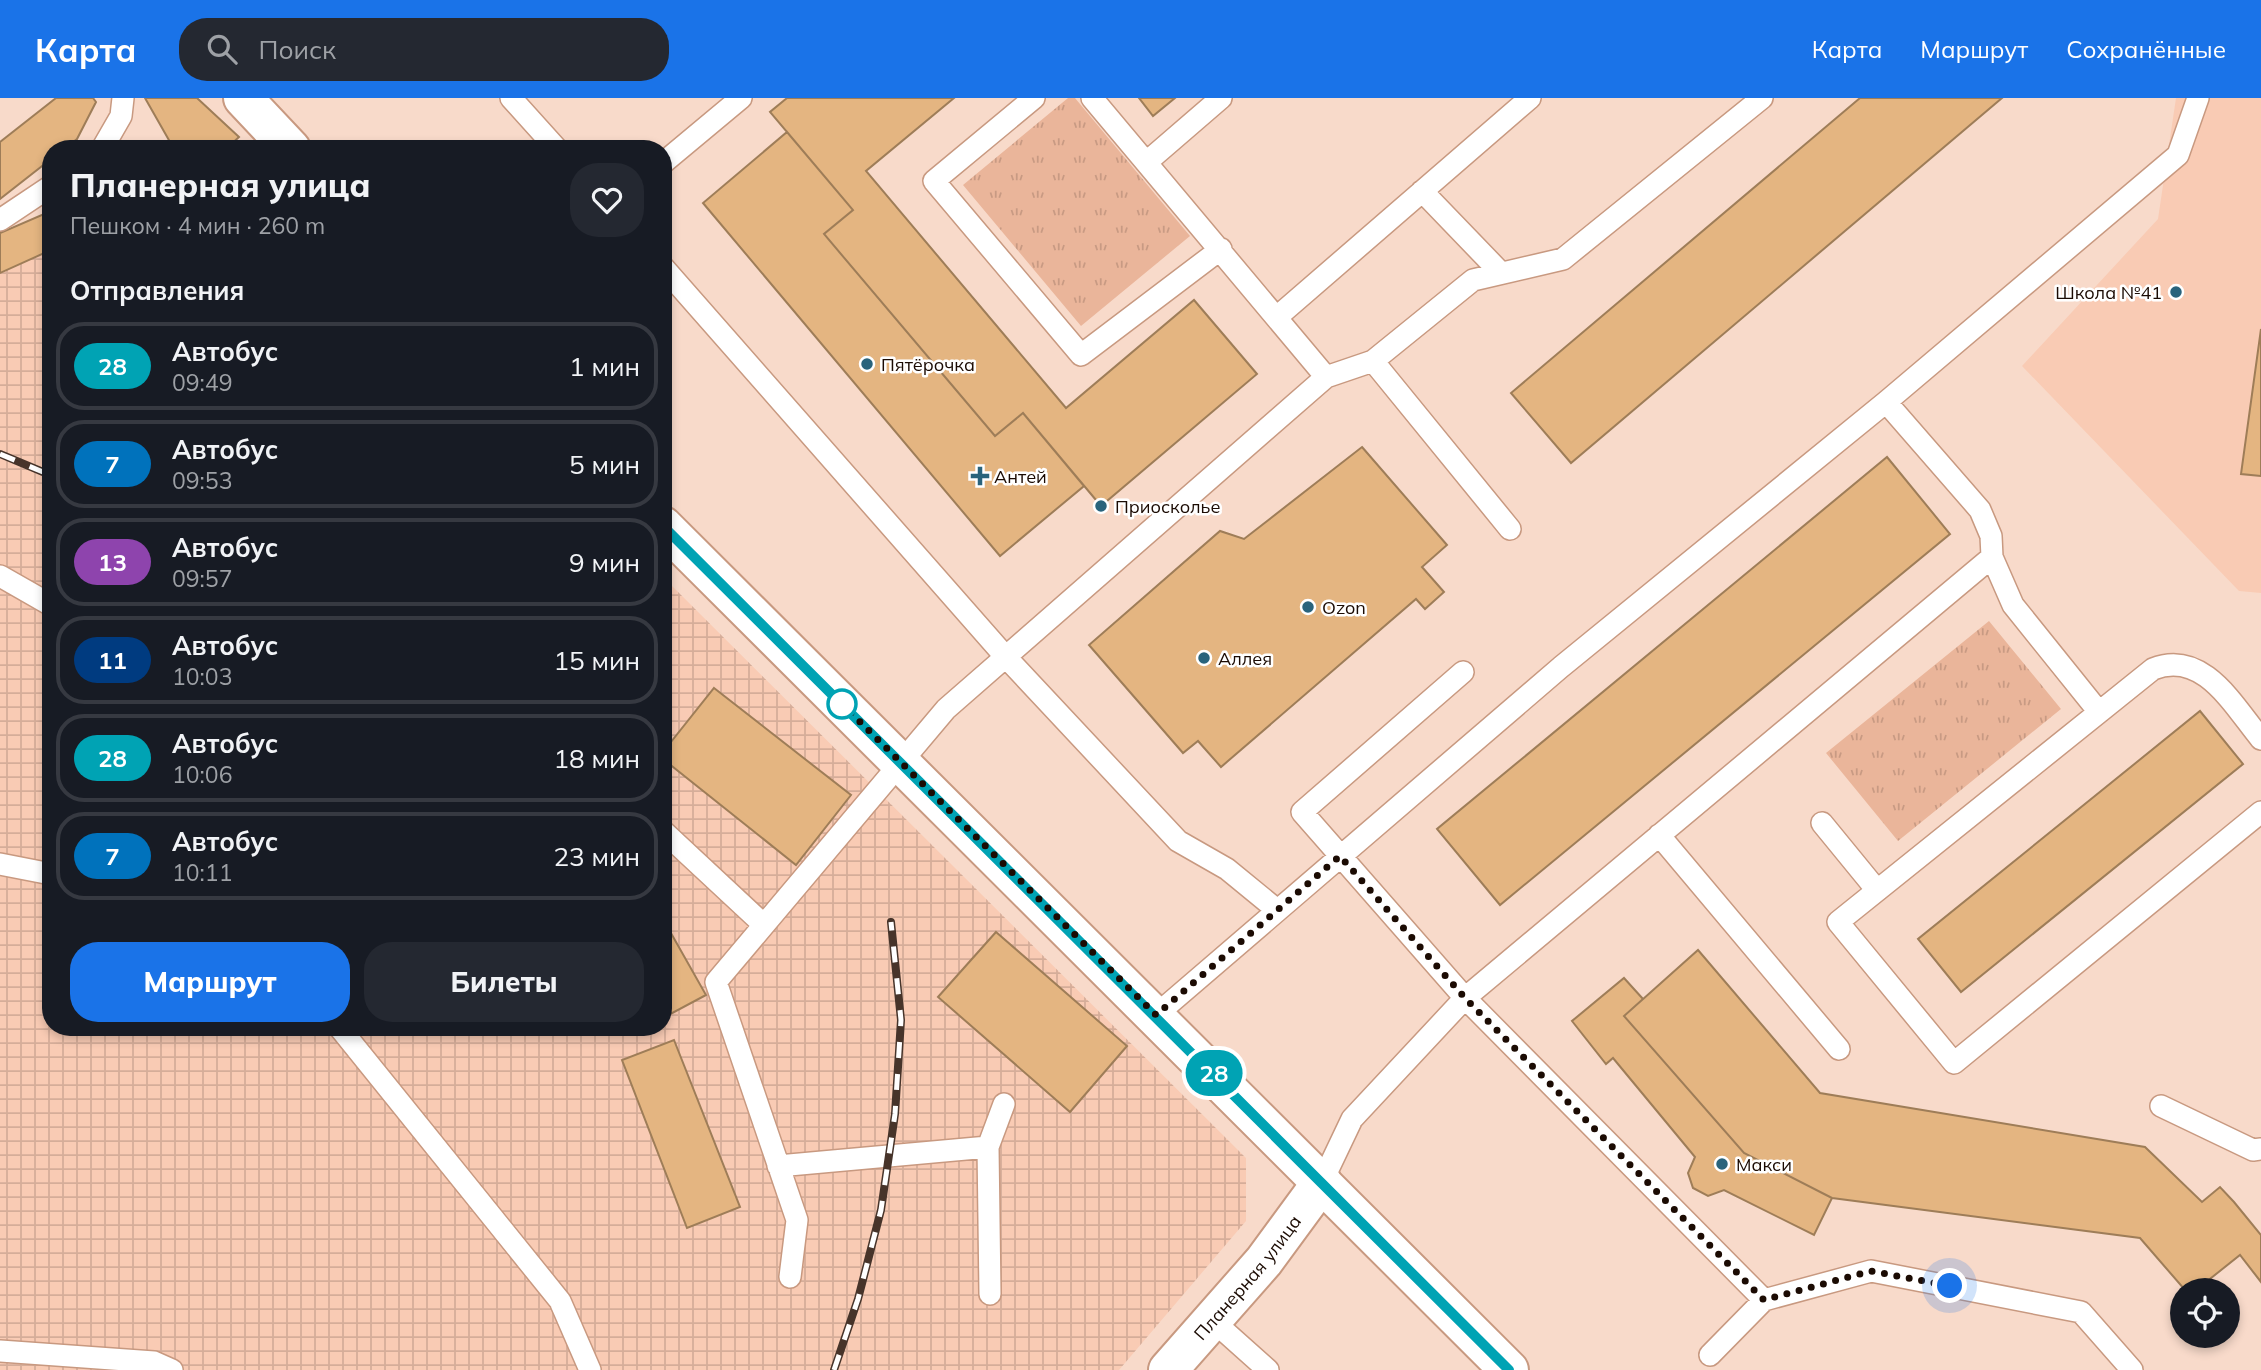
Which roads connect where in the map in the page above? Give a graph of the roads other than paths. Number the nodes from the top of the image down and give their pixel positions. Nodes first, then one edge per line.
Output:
1 (123, 98) edge
2 (243, 98) edge
3 (511, 98) edge
4 (1034, 98) edge
5 (1092, 98) edge
6 (1220, 98) edge
7 (1530, 98) edge
8 (1762, 98) edge
9 (2198, 98) edge
10 (728, 102) edge
11 (107, 140) edge
12 (283, 140) edge
13 (549, 140) edge
14 (672, 155) edge
15 (1148, 161) junction
16 (1422, 191) junction
17 (42, 192) edge
18 (0, 219) edge
19 (1221, 249) junction
20 (1501, 273) junction
21 (672, 277) edge
22 (1277, 317) junction
23 (1373, 361) junction
24 (1326, 377) junction
25 (1886, 402) junction
26 (1510, 529) dead end
27 (672, 535) edge
28 (1992, 557) junction
29 (0, 576) edge
30 (42, 600) edge
31 (1004, 655) junction
32 (1463, 672) dead end
33 (2099, 712) junction
34 (2261, 739) edge
35 (901, 763) junction
36 (2261, 812) edge
37 (1822, 823) dead end
38 (1659, 835) junction
39 (672, 839) edge
40 (1340, 856) junction
41 (0, 864) edge
42 (42, 872) edge
43 (1876, 889) junction
44 (1277, 910) junction
45 (764, 925) junction
46 (1465, 998) junction
47 (1156, 1015) junction
48 (346, 1036) edge
49 (1839, 1049) dead end
50 (1004, 1104) dead end
51 (2161, 1106) dead end
52 (988, 1147) junction
53 (2261, 1149) edge
54 (778, 1166) junction
55 (1322, 1182) junction
56 (790, 1277) dead end
57 (990, 1294) dead end
58 (1764, 1300) junction
59 (1212, 1320) junction
60 (0, 1351) edge
61 (1710, 1355) dead end
62 (172, 1370) edge
63 (590, 1370) edge
64 (1168, 1370) edge
65 (1268, 1370) edge
66 (1509, 1370) edge
67 (2132, 1370) edge

1 - 11 lane
2 - 12 street
3 - 13 lane
4 - 19 lane
5 - 15 lane
6 - 15 lane
7 - 16 lane
8 - 20 lane
9 - 25 lane
10 - 14 lane
15 - 19 lane
16 - 20 lane
16 - 22 lane
17 - 18 lane
19 - 22 lane
20 - 23 lane
21 - 31 lane
22 - 24 lane
23 - 24 lane
23 - 26 lane
24 - 31 lane
25 - 28 lane
25 - 40 lane
27 - 35 street
28 - 33 lane
28 - 38 lane
29 - 30 lane
31 - 35 lane
31 - 44 lane
32 - 40 lane
33 - 34 lane
33 - 43 lane
35 - 45 lane
35 - 47 street
36 - 43 lane
37 - 43 lane
38 - 46 lane
38 - 49 lane
39 - 45 lane
40 - 44 lane
40 - 46 lane
41 - 42 lane
44 - 47 lane
45 - 54 lane
46 - 55 lane
46 - 58 lane
47 - 55 street
48 - 63 lane
50 - 52 lane
51 - 53 lane
52 - 54 lane
52 - 57 lane
54 - 56 lane
55 - 59 street, Планерная улица
55 - 66 street
58 - 61 lane
58 - 67 lane
59 - 64 street, Планерная улица
59 - 65 lane
60 - 62 lane

